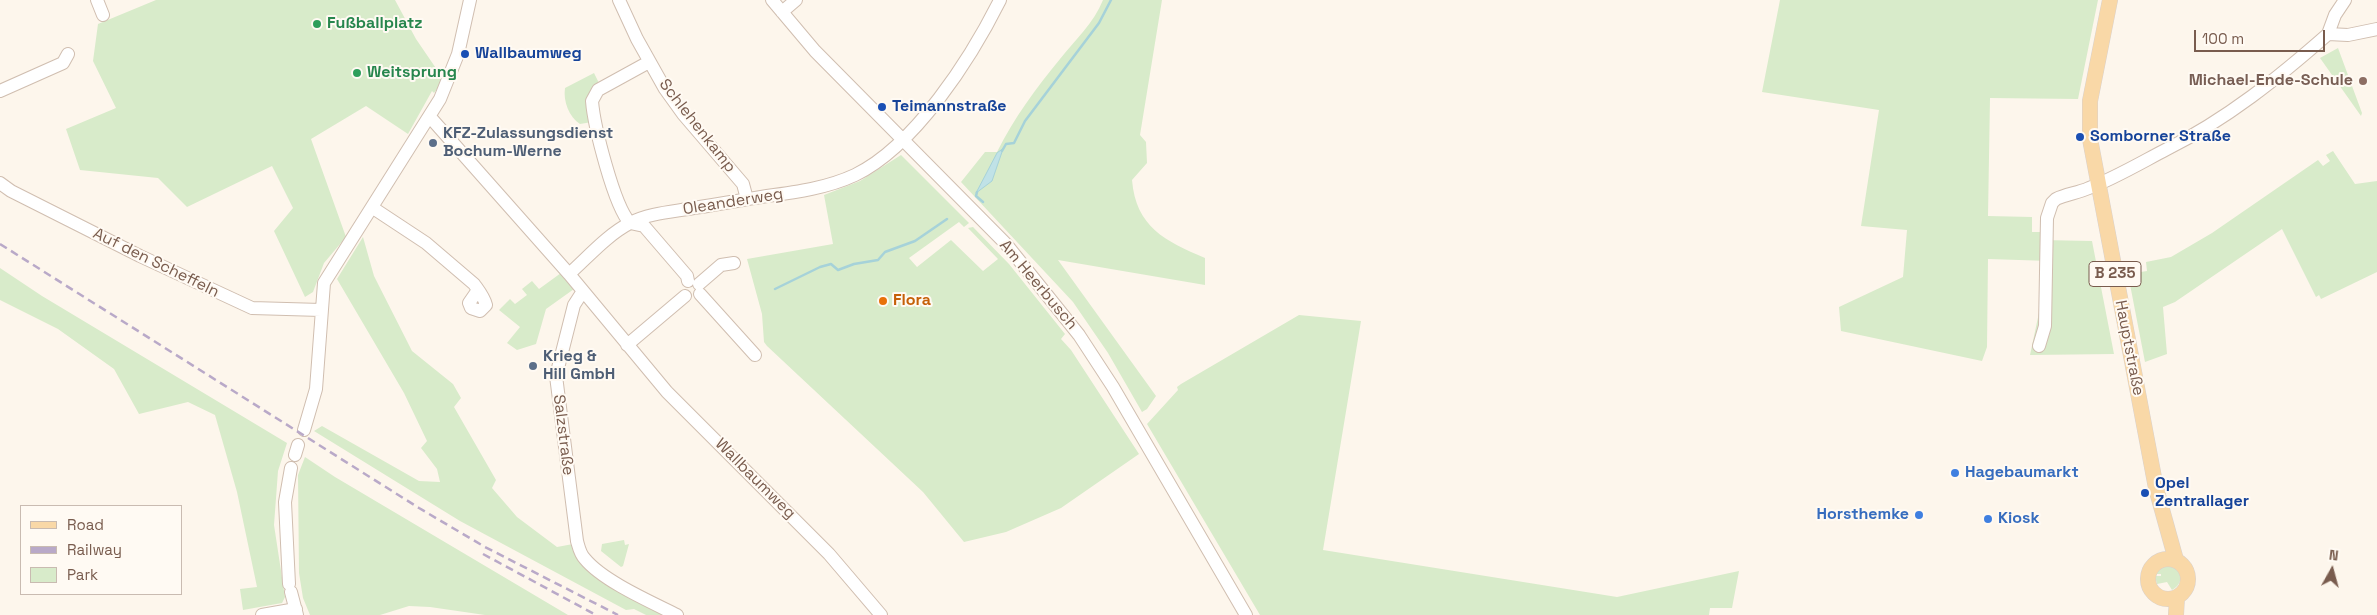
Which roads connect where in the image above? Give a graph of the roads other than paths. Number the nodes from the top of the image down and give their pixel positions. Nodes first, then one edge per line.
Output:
1 (97, 0) edge
2 (470, 0) edge
3 (619, 0) edge
4 (772, 0) edge
5 (796, 0) edge
6 (1000, 0) edge
7 (2110, 0) edge
8 (2345, 0) edge
9 (782, 12) junction
10 (103, 15) dead end
11 (2377, 29) edge
12 (2328, 34) junction
13 (68, 54) dead end
14 (649, 62) junction
15 (0, 91) edge
16 (430, 117) junction
17 (902, 140) junction
18 (0, 183) edge
19 (2098, 184) junction
20 (747, 199) junction
21 (372, 208) junction
22 (630, 223) junction
23 (734, 263) dead end
24 (569, 274) junction
25 (696, 286) junction
26 (478, 290) dead end
27 (583, 291) junction
28 (321, 310) junction
29 (627, 345) junction
30 (2039, 346) dead end
31 (755, 355) dead end
32 (304, 430) dead end
33 (295, 456) dead end
34 (2156, 488) junction
35 (2160, 560) junction
36 (2176, 560) junction
37 (2170, 598) junction
38 (296, 612) edge
39 (262, 615) edge
40 (677, 615) edge
41 (881, 615) edge
42 (1246, 615) edge
43 (2166, 615) edge
44 (2176, 615) edge

1 - 10 street
2 - 16 street
3 - 14 street, Schlehenkamp
4 - 9 street, Am Heerbusch
5 - 9 street
6 - 17 street
7 - 19 main road, Hauptstraße / B 235
8 - 12 street
9 - 17 street, Am Heerbusch
11 - 12 street
12 - 19 street
13 - 15 street
14 - 20 street, Schlehenkamp
14 - 22 street
16 - 21 street
16 - 24 street, Wallbaumweg
17 - 20 street, Oleanderweg
17 - 42 street, Am Heerbusch
18 - 28 street, Auf den Scheffeln
19 - 30 street
19 - 34 main road, Hauptstraße / B 235
20 - 22 street, Oleanderweg
21 - 26 street
21 - 28 street
22 - 24 street, Oleanderweg
22 - 25 street
23 - 25 street
24 - 27 street, Wallbaumweg
25 - 29 street
25 - 31 street
27 - 29 street, Wallbaumweg
27 - 40 street, Salzstraße
28 - 32 street
29 - 41 street, Wallbaumweg
33 - 38 street
34 - 35 main road, Hauptstraße / B 235
34 - 36 main road, Hauptstraße / B 235
35 - 36 main road
35 - 37 main road, Hauptstraße / B 235
36 - 37 main road, Hauptstraße / B 235
37 - 43 main road, Hauptstraße / B 235
37 - 44 main road, Hauptstraße / B 235
38 - 39 street

